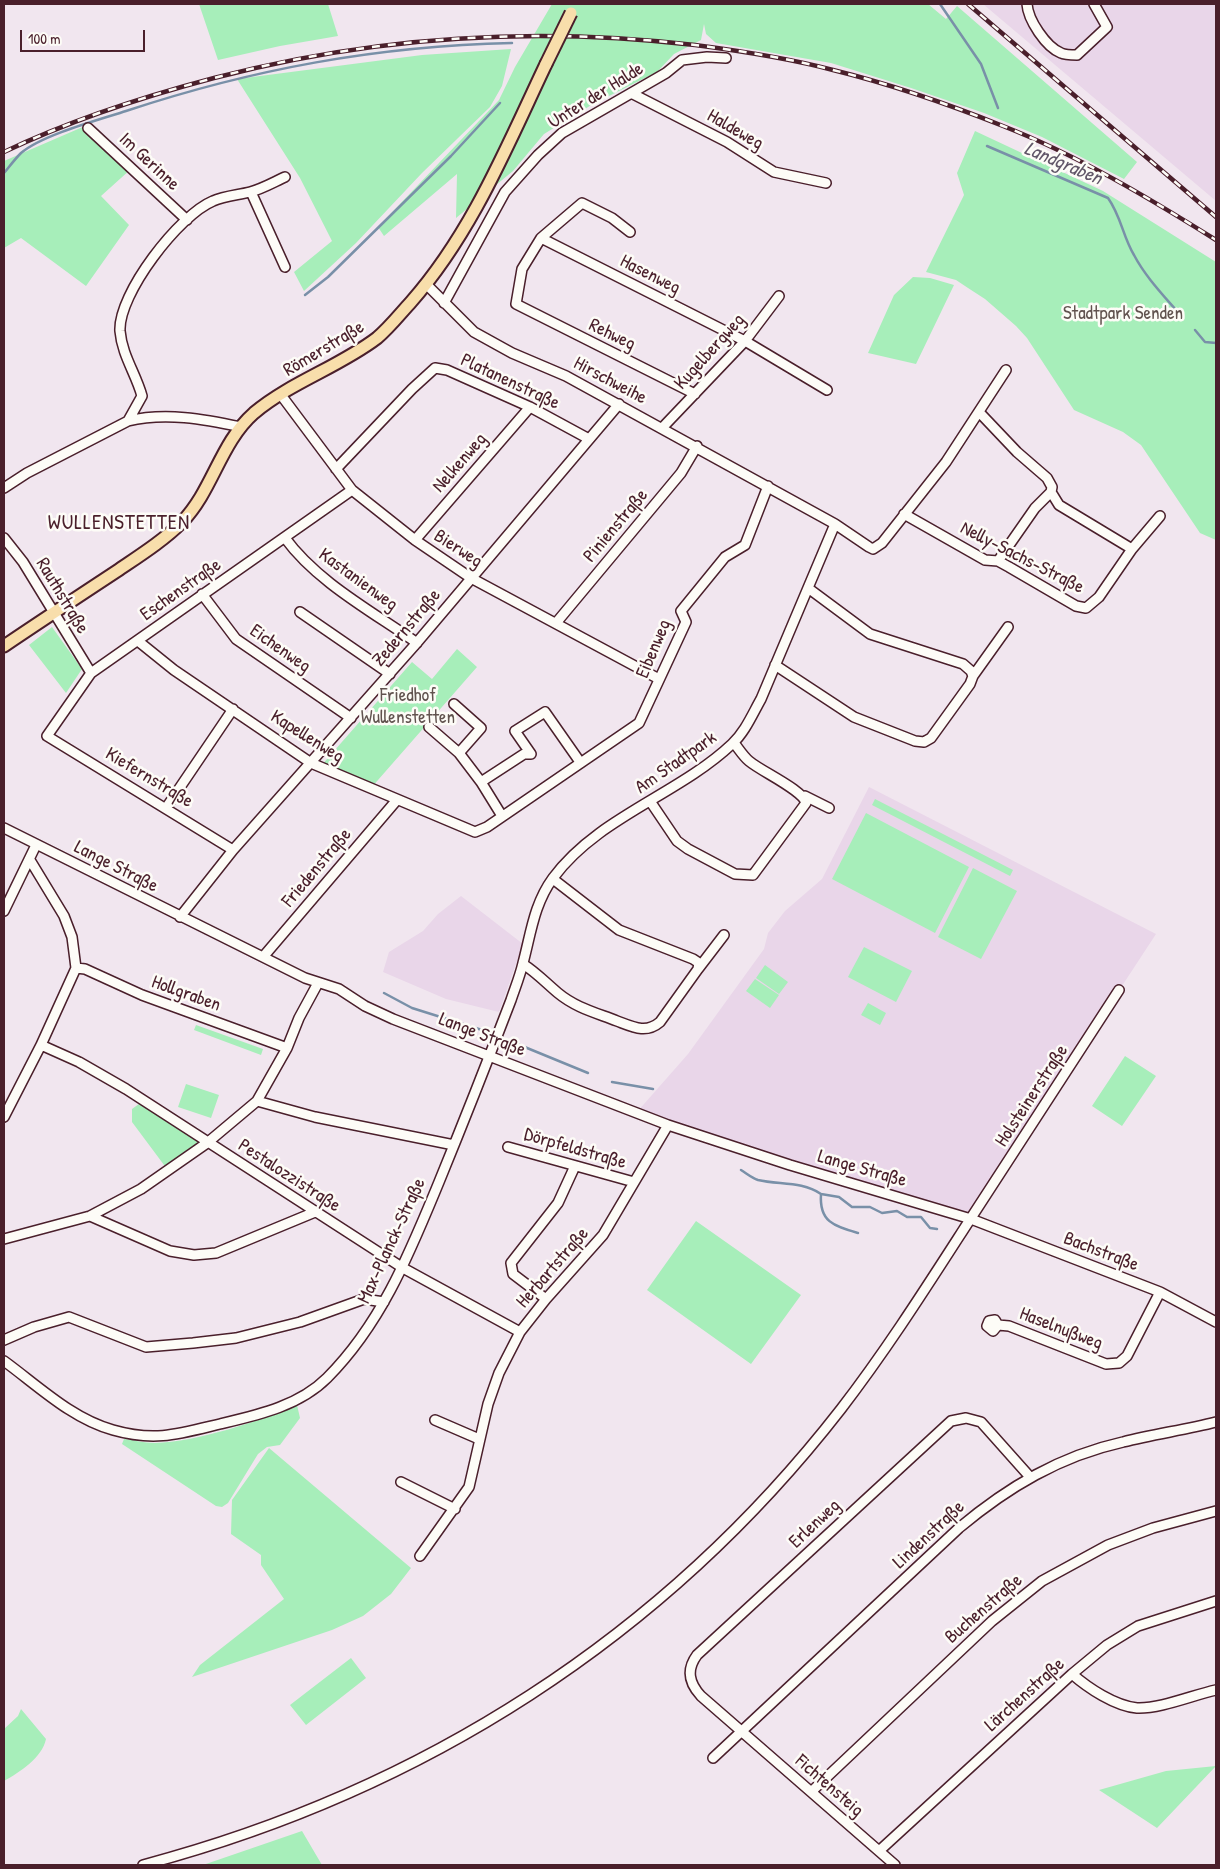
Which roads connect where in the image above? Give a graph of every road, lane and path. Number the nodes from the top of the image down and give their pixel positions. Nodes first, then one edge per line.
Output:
1 (1027, 4) edge
2 (1094, 4) edge
3 (574, 8) edge
4 (726, 58) dead end
5 (631, 93) junction
6 (88, 128) dead end
7 (285, 177) dead end
8 (826, 183) dead end
9 (250, 192) junction
10 (187, 220) junction
11 (630, 232) dead end
12 (541, 238) junction
13 (285, 267) dead end
14 (426, 285) junction
15 (779, 296) dead end
16 (444, 303) junction
17 (745, 340) junction
18 (1006, 370) dead end
19 (827, 390) dead end
20 (695, 394) junction
21 (281, 395) junction
22 (619, 404) junction
23 (530, 407) junction
24 (979, 412) junction
25 (128, 421) junction
26 (241, 427) junction
27 (663, 427) junction
28 (589, 439) junction
29 (697, 446) junction
30 (336, 469) junction
31 (768, 486) junction
32 (4, 488) edge
33 (352, 490) junction
34 (1051, 492) junction
35 (904, 514) junction
36 (1160, 516) dead end
37 (835, 524) junction
38 (4, 538) edge
39 (285, 538) junction
40 (415, 540) junction
41 (1132, 549) junction
42 (998, 561) junction
43 (471, 578) junction
44 (808, 588) junction
45 (202, 594) junction
46 (55, 612) junction
47 (300, 612) dead end
48 (556, 623) junction
49 (1008, 627) dead end
50 (138, 641) junction
51 (417, 643) junction
52 (4, 646) edge
53 (775, 665) junction
54 (91, 673) junction
55 (390, 674) junction
56 (973, 676) junction
57 (659, 679) junction
58 (454, 704) dead end
59 (233, 709) junction
60 (351, 718) junction
61 (429, 727) dead end
62 (47, 736) joint
63 (734, 743) junction
64 (460, 753) junction
65 (580, 762) junction
66 (311, 763) junction
67 (481, 782) junction
68 (805, 796) junction
69 (396, 800) junction
70 (650, 801) junction
71 (166, 808) junction
72 (829, 808) dead end
73 (502, 816) junction
74 (4, 828) edge
75 (475, 832) joint
76 (36, 845) junction
77 (233, 850) junction
78 (30, 860) junction
79 (553, 879) junction
80 (4, 911) edge
81 (180, 917) junction
82 (724, 935) dead end
83 (263, 957) junction
84 (523, 964) junction
85 (76, 968) junction
86 (698, 969) junction
87 (318, 983) junction
88 (1119, 990) dead end
89 (41, 1045) junction
90 (286, 1048) junction
91 (490, 1055) junction
92 (257, 1101) junction
93 (4, 1117) edge
94 (668, 1125) junction
95 (207, 1143) junction
96 (454, 1145) junction
97 (508, 1147) dead end
98 (575, 1166) junction
99 (634, 1182) junction
100 (315, 1212) junction
101 (90, 1216) junction
102 (970, 1219) junction
103 (4, 1239) edge
104 (403, 1268) junction
105 (1160, 1292) junction
106 (546, 1299) junction
107 (384, 1302) junction
108 (1216, 1322) edge
109 (998, 1325) dead end
110 (520, 1332) junction
111 (4, 1340) edge
112 (4, 1361) edge
113 (435, 1420) dead end
114 (1216, 1422) edge
115 (479, 1439) junction
116 (1030, 1477) junction
117 (400, 1482) dead end
118 (455, 1509) junction
119 (1216, 1511) edge
120 (420, 1556) dead end
121 (1216, 1601) edge
122 (1072, 1674) junction
123 (1216, 1690) edge
124 (742, 1731) junction
125 (713, 1758) dead end
126 (811, 1792) junction
127 (879, 1851) junction
128 (143, 1865) edge
129 (895, 1865) edge

1 - 2 street
3 - 14 main road, Römerstraße, bridge
4 - 5 street, Unter der Halde
5 - 8 street, Haldeweg
5 - 16 street, Unter der Halde
6 - 10 street, Im Gerinne
7 - 9 street
9 - 10 street
9 - 13 street
10 - 25 street
11 - 12 street
12 - 17 street, Hasenweg
12 - 20 street, Rehweg
14 - 16 street, Hirschweihe
14 - 21 main road, Römerstraße
15 - 17 street, Kugelbergweg
16 - 22 street, Hirschweihe
17 - 19 street, Hasenweg
17 - 20 street, Kugelbergweg
18 - 24 street
20 - 27 street, Kugelbergweg
21 - 26 main road, Römerstraße
21 - 30 street, Bierweg
22 - 27 street, Hirschweihe
22 - 28 street, Zedernstraße
23 - 28 street, Platanenstraße
23 - 30 street, Platanenstraße
23 - 40 street, Nelkenweg
24 - 34 street
24 - 35 street
25 - 26 street
25 - 32 street
26 - 46 main road, Römerstraße
27 - 29 street, Hirschweihe
28 - 43 street, Zedernstraße
29 - 31 street, Hirschweihe
29 - 48 street, Pinienstraße
30 - 33 street, Bierweg
31 - 37 street, Hirschweihe
31 - 57 street, Eibenweg
33 - 39 street, Eschenstraße
33 - 40 street, Bierweg
34 - 41 street
34 - 42 street
35 - 37 street
35 - 42 street, Nelly-Sachs-Straße
36 - 41 street, Nelly-Sachs-Straße
37 - 44 street, Am Stadtpark
38 - 46 street, Rauthstraße
39 - 45 street, Eschenstraße
39 - 51 street, Kastanienweg
40 - 43 street, Bierweg
41 - 42 street, Nelly-Sachs-Straße
43 - 48 street, Bierweg
43 - 51 street, Zedernstraße
44 - 53 street, Am Stadtpark
44 - 56 street
45 - 50 street, Eschenstraße
45 - 60 street, Eichenweg
46 - 52 main road, Römerstraße
46 - 54 street, Rauthstraße
47 - 55 street
48 - 57 street, Bierweg
49 - 56 street
50 - 54 street, Eschenstraße
50 - 59 street, Kapellenweg
51 - 55 street, Zedernstraße
53 - 56 street
53 - 63 street, Am Stadtpark
54 - 62 street, Eschenstraße
55 - 60 street, Zedernstraße
57 - 65 street, Eibenweg
58 - 64 street
59 - 66 street, Kapellenweg
59 - 71 street
60 - 66 street, Zedernstraße
61 - 64 street
62 - 71 street, Kiefernstraße
63 - 68 street
63 - 70 street, Am Stadtpark
64 - 67 street
65 - 67 street
65 - 73 street, Eibenweg
66 - 69 street, Kapellenweg
66 - 77 street, Zedernstraße
67 - 73 street
68 - 70 street
68 - 72 street
69 - 75 street, Kapellenweg
69 - 83 street, Friedenstraße
70 - 79 street, Am Stadtpark
71 - 77 street, Kiefernstraße
73 - 75 street, Eibenweg
74 - 76 street, Lange Straße
76 - 78 street
76 - 81 street, Lange Straße
77 - 81 street, Zedernstraße
78 - 80 street
78 - 85 street
79 - 84 street, Am Stadtpark
79 - 86 street
81 - 83 street, Lange Straße
82 - 86 street
83 - 87 street, Lange Straße
84 - 86 street
84 - 91 street, Am Stadtpark
85 - 89 street
85 - 90 street, Hollgraben
87 - 90 street
87 - 91 street, Lange Straße
88 - 102 street, Holsteinerstraße
89 - 93 street
89 - 95 street, Pestalozzistraße
90 - 92 street
91 - 94 street, Lange Straße
91 - 96 street, Max-Planck-Straße
92 - 95 street
92 - 96 street
94 - 99 street, Herbartstraße
94 - 102 street, Lange Straße
95 - 100 street, Pestalozzistraße
95 - 101 street
96 - 104 street, Max-Planck-Straße
97 - 98 street, Dörpfeldstraße
98 - 99 street, Dörpfeldstraße
98 - 106 street
99 - 106 street, Herbartstraße
100 - 101 street
100 - 104 street, Pestalozzistraße
101 - 103 street
102 - 105 street, Bachstraße
102 - 128 street, Holsteinerstraße
104 - 107 street, Max-Planck-Straße
104 - 110 street, Pestalozzistraße
105 - 108 street, Bachstraße
105 - 109 street, Haselnußweg
106 - 110 street, Herbartstraße
107 - 111 street
107 - 112 street, Max-Planck-Straße
110 - 115 street, Herbartstraße
113 - 115 street
114 - 116 street, Lindenstraße
115 - 118 street, Herbartstraße
116 - 124 street, Lindenstraße
116 - 124 street, Erlenweg
117 - 118 street
118 - 120 street, Herbartstraße
119 - 126 street, Buchenstraße
121 - 122 street, Lärchenstraße
122 - 123 street
122 - 127 street, Lärchenstraße
124 - 125 street, Lindenstraße
124 - 126 street, Fichtensteig
126 - 127 street, Fichtensteig
127 - 129 street, Fichtensteig

